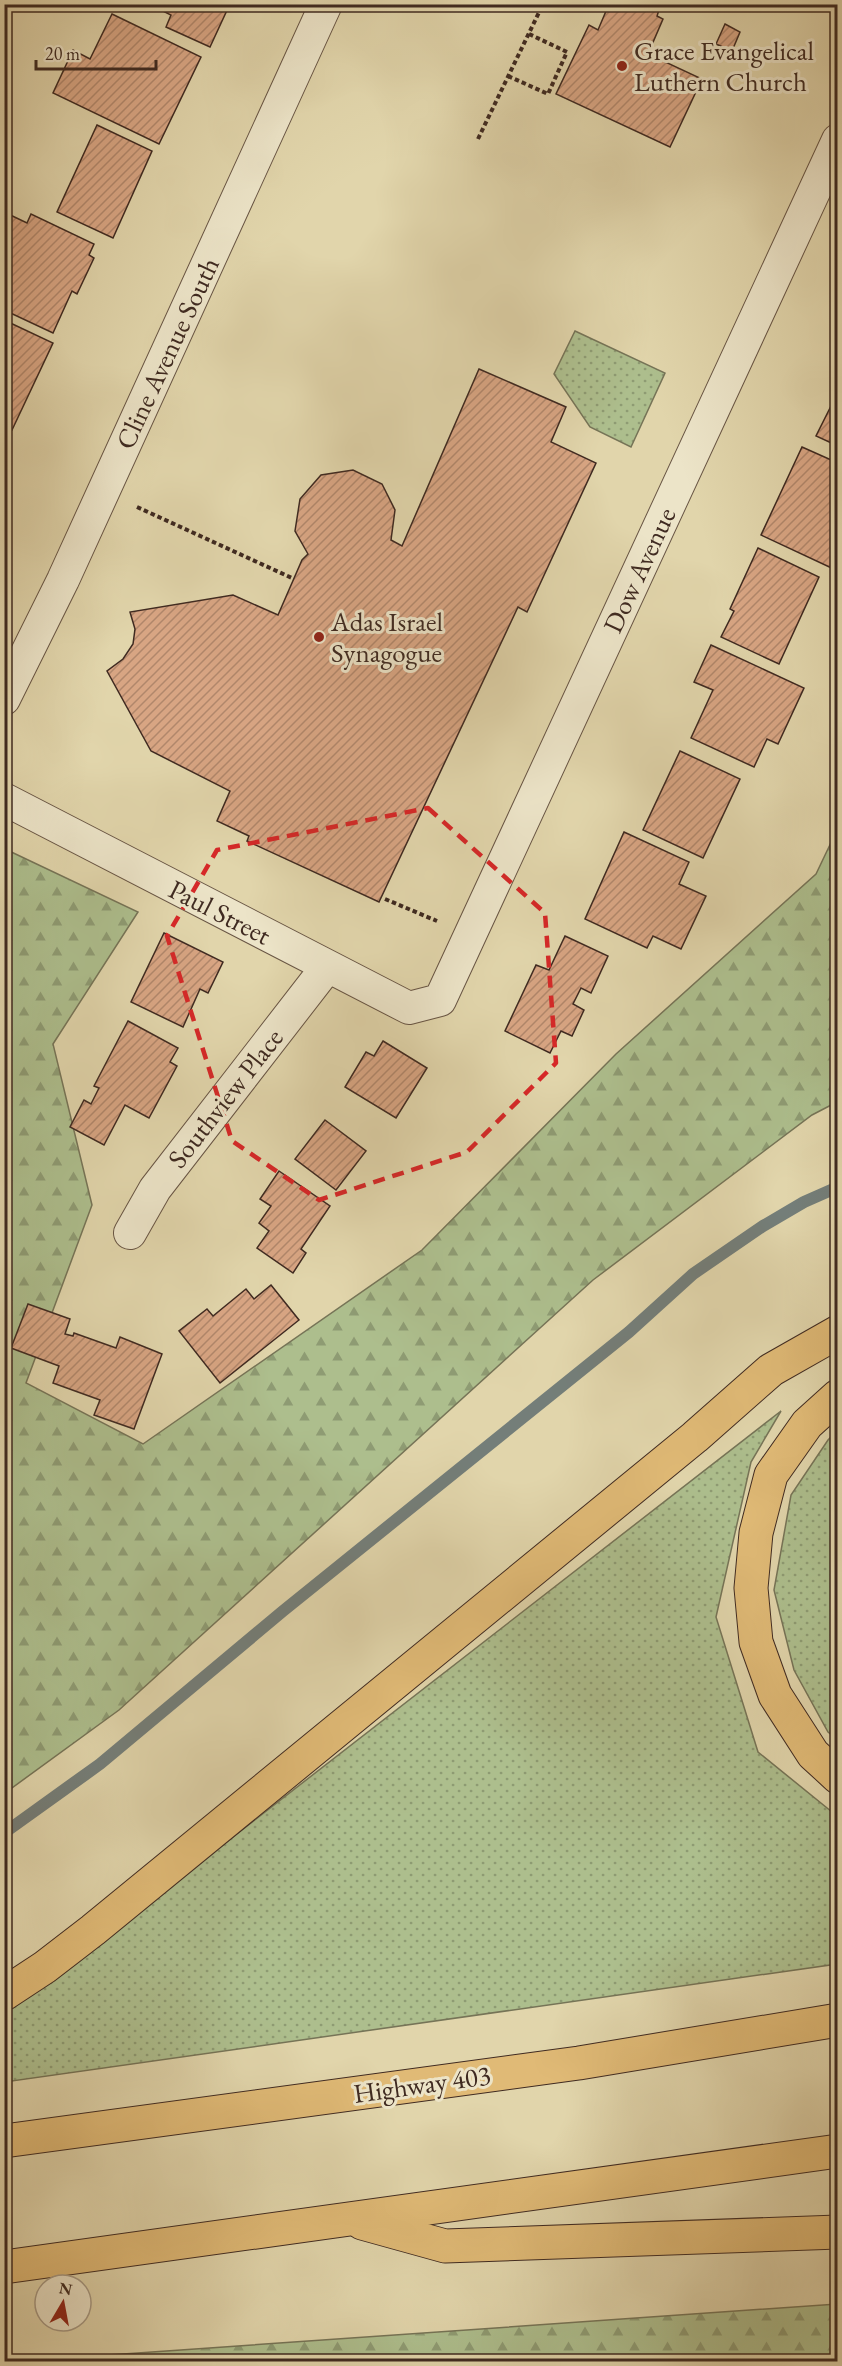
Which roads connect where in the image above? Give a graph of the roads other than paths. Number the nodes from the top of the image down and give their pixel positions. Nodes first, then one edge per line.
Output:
1 (326, 4) edge
2 (837, 140) edge
3 (4, 699) edge
4 (4, 799) edge
5 (327, 967) junction
6 (440, 1000) joint
7 (130, 1233) dead end
8 (837, 1332) edge
9 (837, 1396) edge
10 (837, 1777) edge
11 (4, 1994) edge
12 (837, 2020) edge
13 (4, 2141) edge
14 (837, 2151) edge
15 (349, 2220) junction
16 (837, 2232) edge
17 (4, 2267) edge

1 - 3 street, Cline Avenue South
2 - 6 street, Dow Avenue
4 - 5 street, Paul Street
5 - 6 street, Paul Street
5 - 7 street, Southview Place
8 - 11 highway
9 - 10 highway
12 - 13 highway, Highway 403
14 - 15 highway
15 - 16 highway
15 - 17 highway

